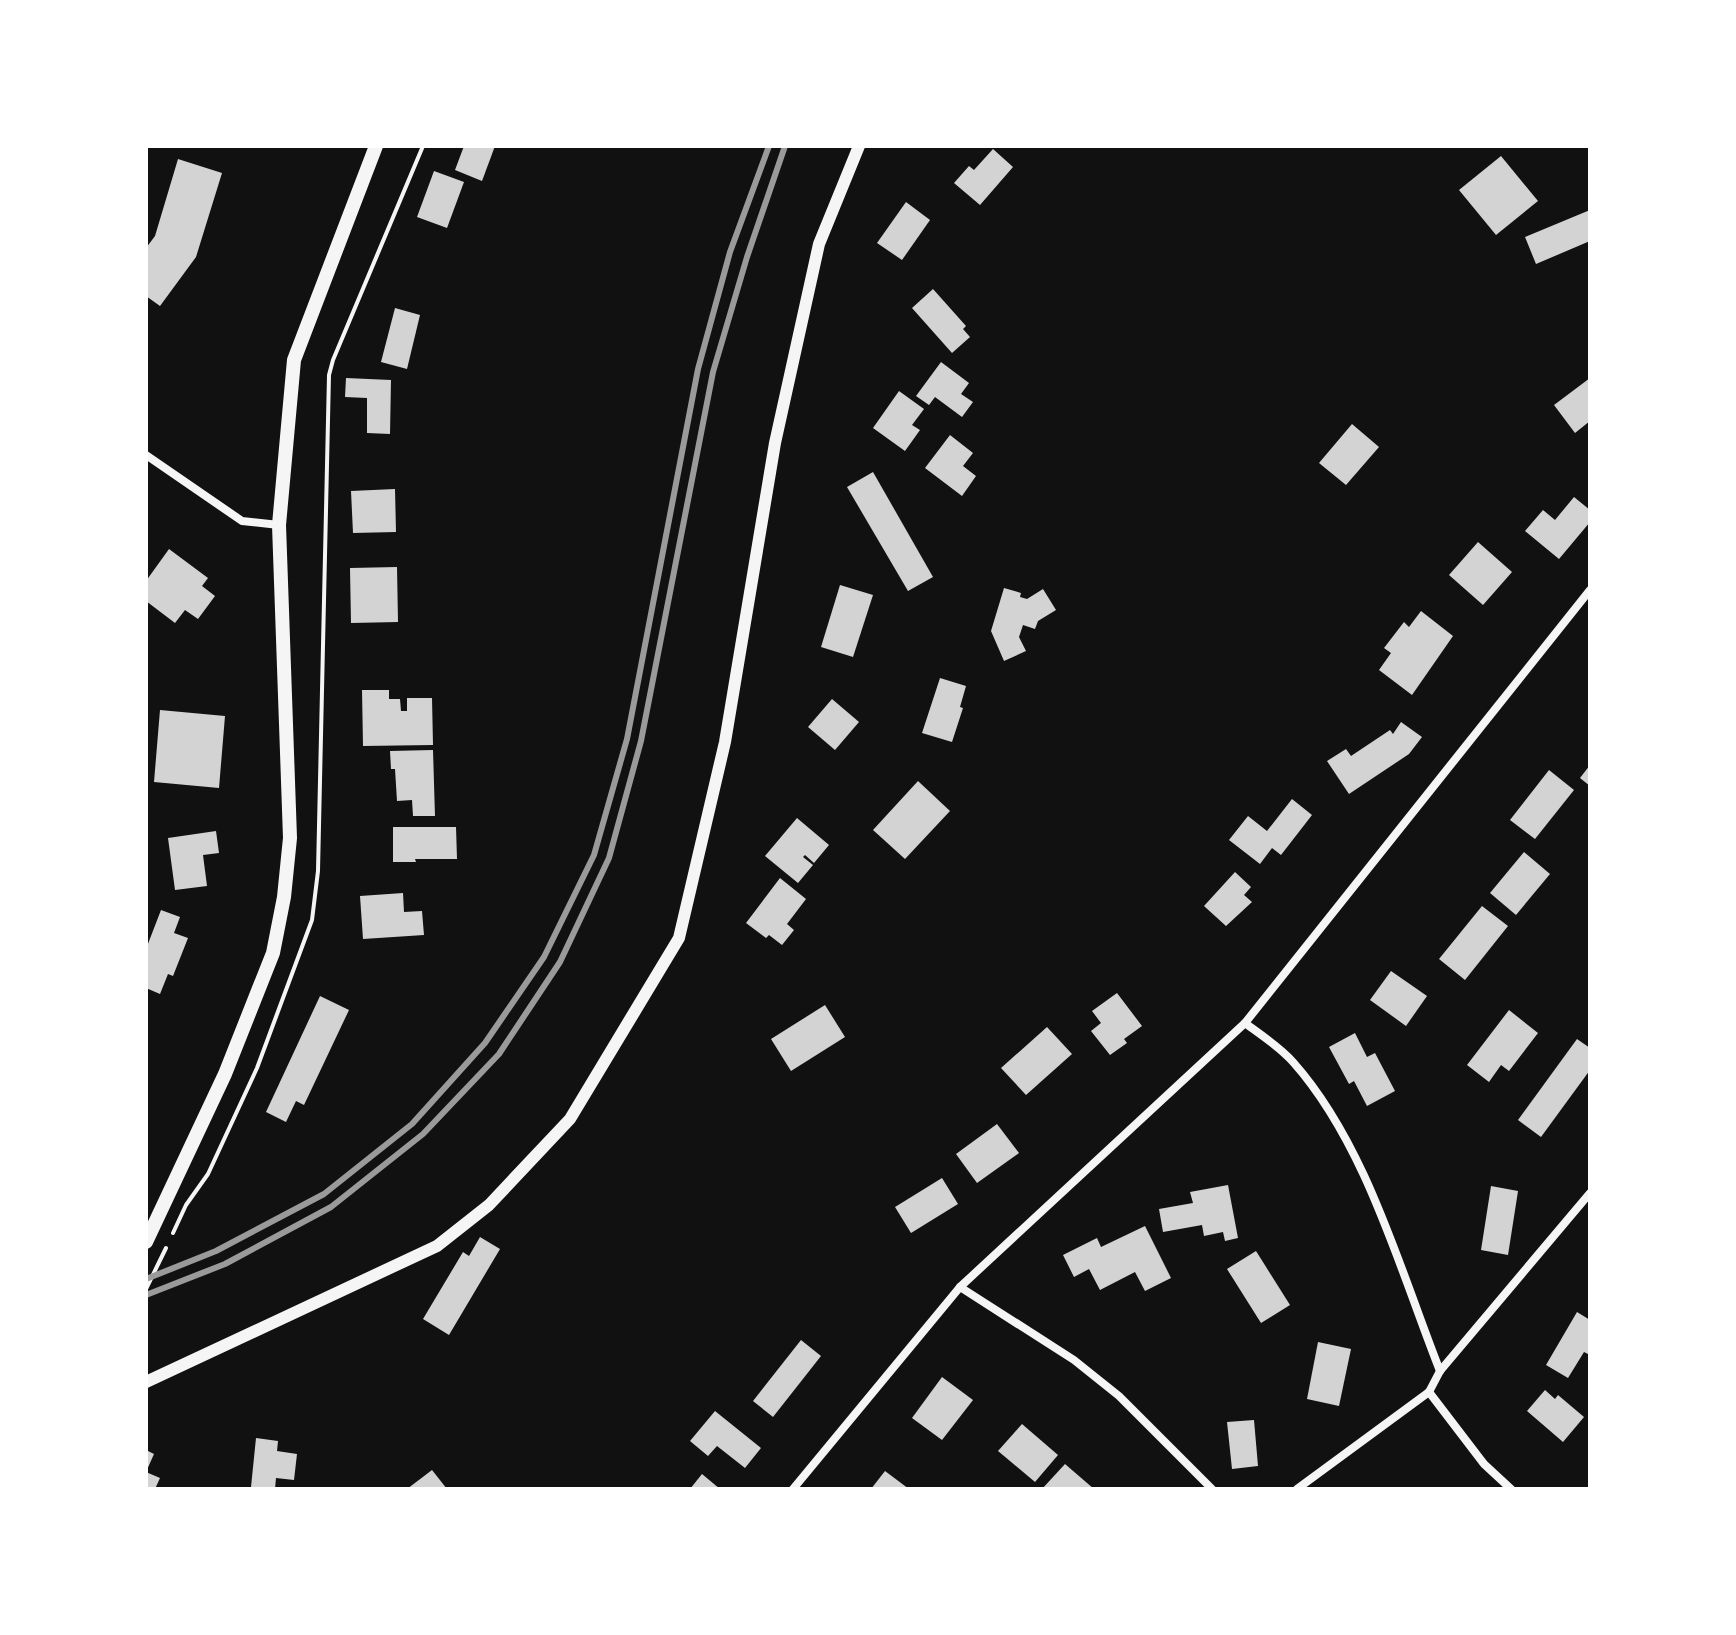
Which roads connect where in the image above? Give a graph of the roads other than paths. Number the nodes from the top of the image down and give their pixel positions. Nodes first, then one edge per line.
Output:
1 (376, 146) edge
2 (859, 146) edge
3 (146, 455) edge
4 (279, 525) junction
5 (1590, 590) edge
6 (1245, 1023) junction
7 (1590, 1193) edge
8 (146, 1242) edge
9 (960, 1287) junction
10 (1440, 1371) junction
11 (146, 1382) edge
12 (1429, 1392) junction
13 (793, 1489) edge
14 (1212, 1489) edge
15 (1297, 1489) edge
16 (1511, 1489) edge

1 - 4 main road
2 - 11 street
3 - 4 street
4 - 8 main road
5 - 6 street
6 - 9 street
6 - 10 street
7 - 10 street
9 - 13 street
9 - 14 street
10 - 12 street
12 - 15 street
12 - 16 street

